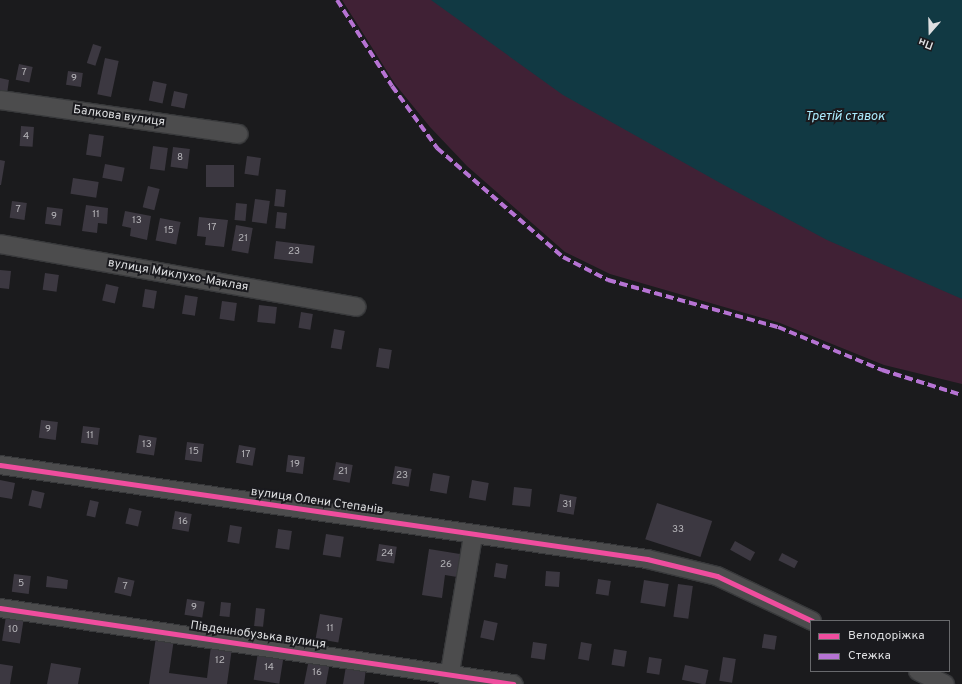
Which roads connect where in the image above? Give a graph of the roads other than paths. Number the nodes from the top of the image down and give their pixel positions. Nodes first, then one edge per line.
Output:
1 (0, 100) edge
2 (239, 134) dead end
3 (0, 244) edge
4 (356, 307) dead end
5 (0, 465) edge
6 (473, 536) junction
7 (0, 608) edge
8 (810, 620) edge
9 (920, 672) edge
10 (449, 679) edge
11 (513, 684) edge
12 (945, 684) edge

1 - 2 street, Балкова вулиця
3 - 4 street, вулиця Миклухо-Маклая
5 - 6 street, вулиця Олени Степанів
6 - 8 street, вулиця Олени Степанів
6 - 10 street
7 - 10 street, Південнобузька вулиця
9 - 12 street
10 - 11 street, Південнобузька вулиця

